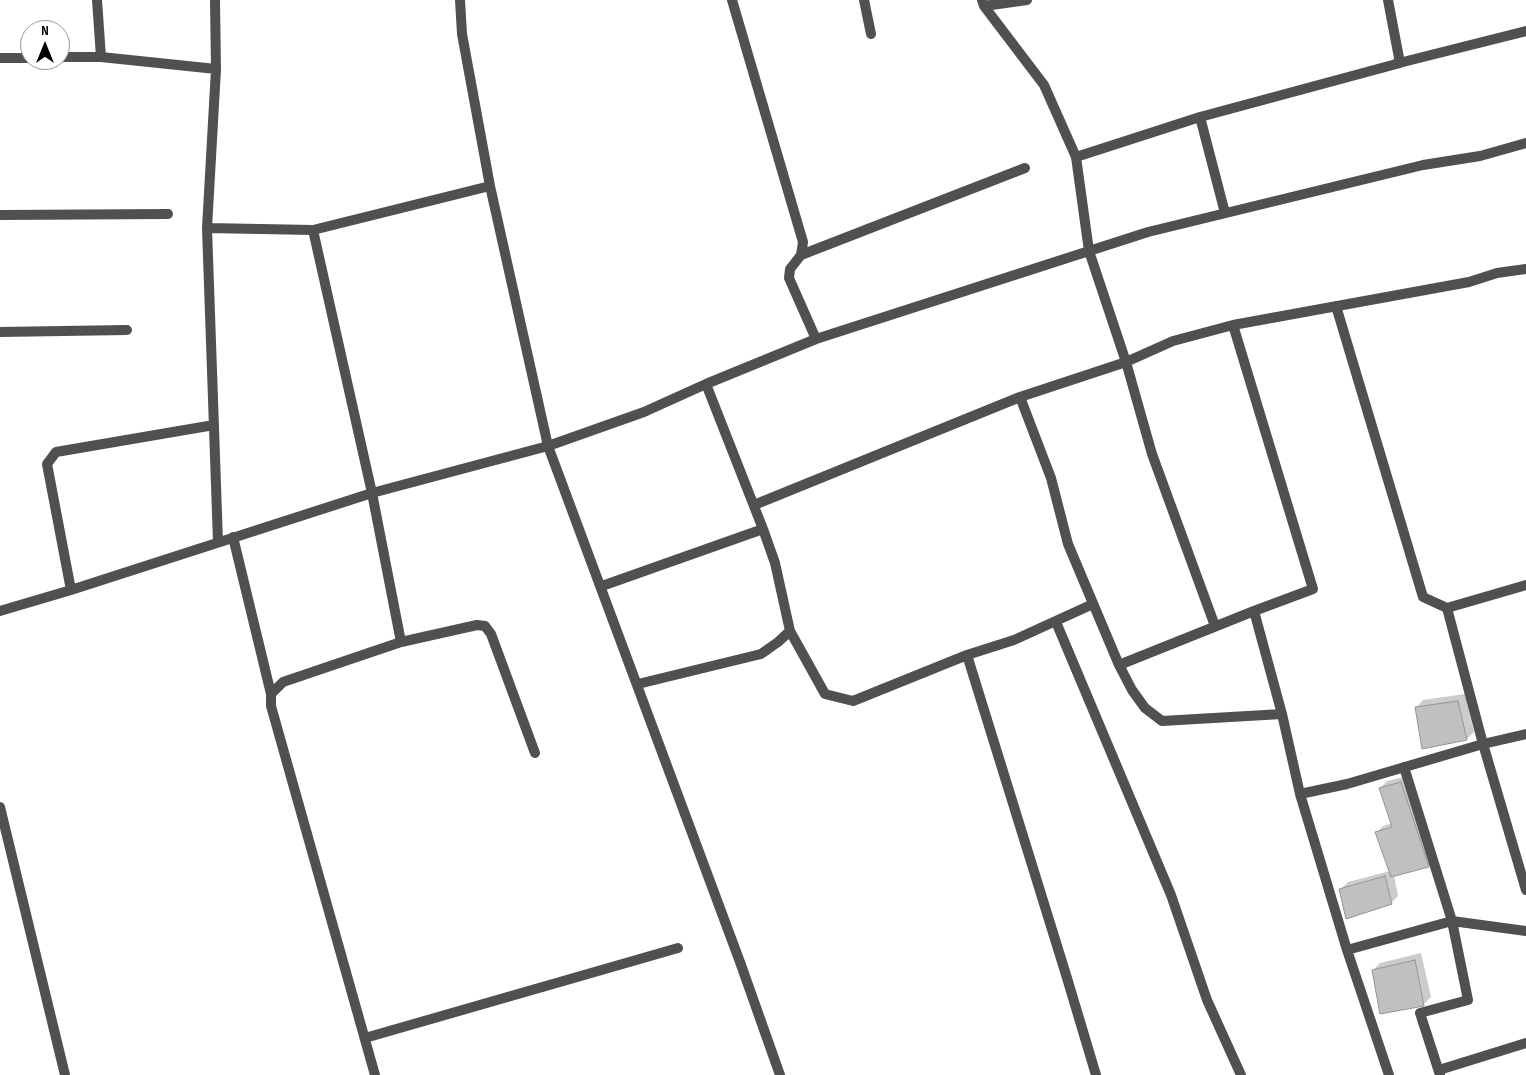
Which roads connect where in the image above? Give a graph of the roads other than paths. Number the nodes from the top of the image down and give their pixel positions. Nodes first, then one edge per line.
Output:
1 (97, 0) edge
2 (214, 0) edge
3 (460, 0) edge
4 (732, 0) edge
5 (864, 0) edge
6 (1027, 0) edge
7 (1388, 0) edge
8 (983, 3) edge
9 (1526, 31) edge
10 (871, 34) dead end
11 (70, 57) edge
12 (101, 57) junction
13 (0, 58) edge
14 (20, 58) edge
15 (1395, 64) junction
16 (216, 69) junction
17 (1200, 117) junction
18 (1526, 143) edge
19 (1076, 157) junction
20 (1025, 168) dead end
21 (490, 186) junction
22 (1225, 213) junction
23 (168, 214) dead end
24 (0, 215) edge
25 (207, 228) junction
26 (313, 230) junction
27 (1089, 251) junction
28 (801, 255) junction
29 (1526, 269) edge
30 (1336, 306) junction
31 (1233, 325) junction
32 (127, 330) dead end
33 (0, 332) edge
34 (816, 339) junction
35 (1126, 362) junction
36 (706, 384) junction
37 (1020, 397) junction
38 (214, 424) junction
39 (548, 446) junction
40 (372, 492) junction
41 (754, 505) junction
42 (763, 529) junction
43 (233, 537) junction
44 (218, 542) junction
45 (1526, 585) edge
46 (602, 586) junction
47 (71, 590) junction
48 (1093, 604) junction
49 (1446, 608) junction
50 (0, 611) edge
51 (1254, 611) junction
52 (1056, 622) junction
53 (1215, 626) junction
54 (790, 631) junction
55 (401, 642) junction
56 (967, 655) junction
57 (1119, 665) junction
58 (638, 684) junction
59 (271, 694) junction
60 (1282, 714) junction
61 (1526, 734) edge
62 (1483, 744) junction
63 (535, 753) dead end
64 (1404, 767) junction
65 (1300, 794) junction
66 (0, 807) edge
67 (1526, 890) edge
68 (1452, 921) junction
69 (1526, 930) edge
70 (678, 948) dead end
71 (1347, 950) junction
72 (365, 1038) junction
73 (1526, 1043) edge
74 (1440, 1073) edge
75 (66, 1075) edge
76 (375, 1075) edge
77 (780, 1075) edge
78 (1096, 1075) edge
79 (1241, 1075) edge
80 (1389, 1075) edge

1 - 12 street
2 - 16 street
3 - 21 street
4 - 28 street
5 - 10 street
6 - 8 street
7 - 15 street
8 - 19 street
9 - 15 street
11 - 12 street
12 - 16 street
13 - 14 street
15 - 17 street
16 - 25 street
17 - 19 street
17 - 22 street
18 - 22 street
19 - 27 street
20 - 28 street
21 - 26 street
21 - 39 street
22 - 27 street
23 - 24 street
25 - 26 street
25 - 38 street
26 - 40 street
27 - 34 street
27 - 35 street
28 - 34 street
29 - 30 street
30 - 31 street
30 - 49 street
31 - 35 street
31 - 51 street
32 - 33 street
34 - 36 street
35 - 37 street
35 - 53 street
36 - 39 street
36 - 41 street
37 - 41 street
37 - 48 street
38 - 44 street
38 - 47 street
39 - 40 street
39 - 46 street
40 - 43 street
40 - 55 street
41 - 42 street
42 - 46 street
42 - 54 street
43 - 44 street
43 - 59 street
44 - 47 street
45 - 49 street
46 - 58 street
47 - 50 street
48 - 52 street
48 - 57 street
49 - 62 street
51 - 53 street
51 - 60 street
52 - 56 street
52 - 79 street
53 - 57 street
54 - 56 street
54 - 58 street
55 - 59 street
55 - 63 street
56 - 78 street
57 - 60 street
58 - 77 street
59 - 72 street
60 - 65 street
61 - 62 street
62 - 64 street
62 - 67 street
64 - 65 street
64 - 68 street
65 - 71 street
66 - 75 street
68 - 69 street
68 - 71 street
68 - 74 street
70 - 72 street
71 - 80 street
72 - 76 street
73 - 74 street

